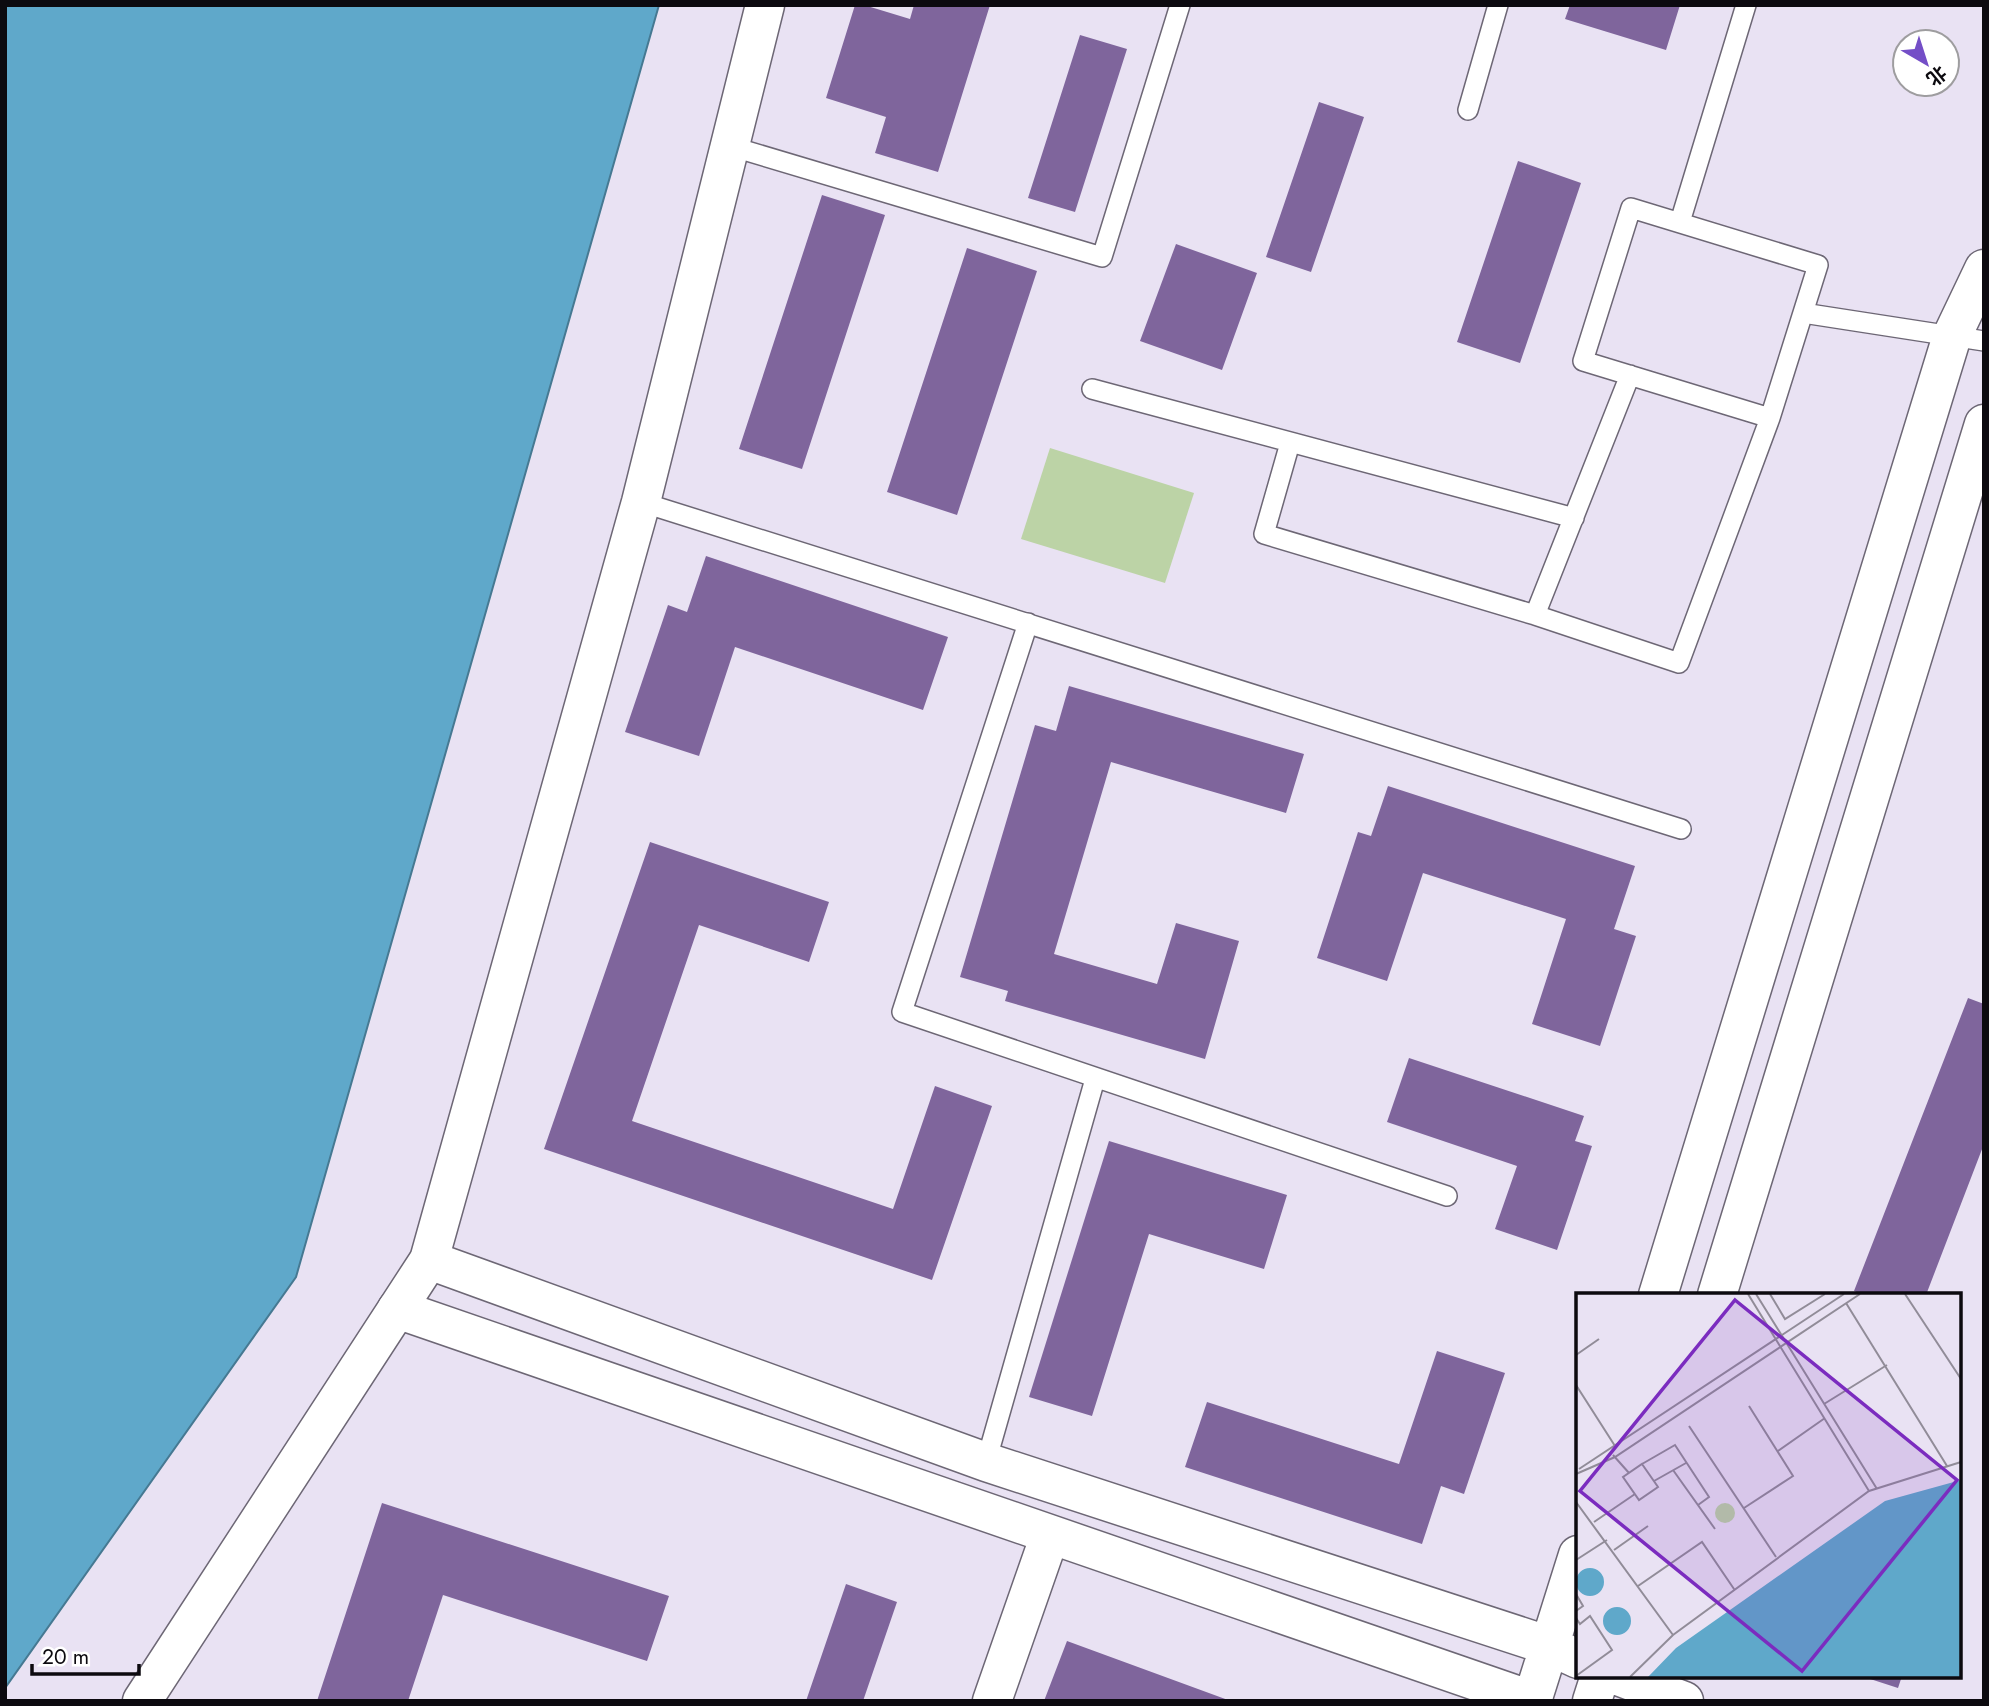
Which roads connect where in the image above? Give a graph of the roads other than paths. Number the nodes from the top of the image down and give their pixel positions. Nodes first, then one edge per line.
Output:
1 (765, 5) edge
2 (1180, 5) edge
3 (1497, 5) edge
4 (1746, 5) edge
5 (1468, 110) dead end
6 (730, 146) junction
7 (1680, 222) junction
8 (1984, 269) edge
9 (1803, 313) junction
10 (1968, 339) edge
11 (1630, 375) junction
12 (1092, 389) dead end
13 (1770, 418) junction
14 (1984, 424) edge
15 (1290, 443) junction
16 (641, 502) junction
17 (1574, 518) junction
18 (1535, 615) junction
19 (1028, 623) junction
20 (1681, 829) dead end
21 (1095, 1079) junction
22 (1447, 1196) dead end
23 (429, 1260) junction
24 (1659, 1293) edge
25 (1718, 1293) edge
26 (397, 1309) junction
27 (986, 1462) junction
28 (1050, 1535) junction
29 (1576, 1569) edge
30 (1564, 1652) edge
31 (1599, 1678) edge
32 (1624, 1678) edge
33 (142, 1701) edge
34 (992, 1701) edge
35 (1533, 1701) edge
36 (1592, 1701) edge
37 (1684, 1701) edge

1 - 6 street
2 - 6 lane
3 - 5 lane
4 - 7 lane
6 - 16 street
7 - 9 lane
7 - 11 lane
8 - 10 street
9 - 10 lane
9 - 13 lane
10 - 24 street
11 - 13 lane
11 - 17 lane
12 - 15 lane
13 - 18 lane
14 - 25 street
15 - 17 lane
15 - 18 lane
16 - 19 lane
16 - 23 street
17 - 18 lane
19 - 20 lane
19 - 21 lane
21 - 22 lane
21 - 27 lane
23 - 26 street
23 - 27 street
26 - 28 street
26 - 33 street
27 - 30 street
28 - 34 street
28 - 35 street
29 - 30 street
30 - 35 street
31 - 36 street
32 - 37 street

